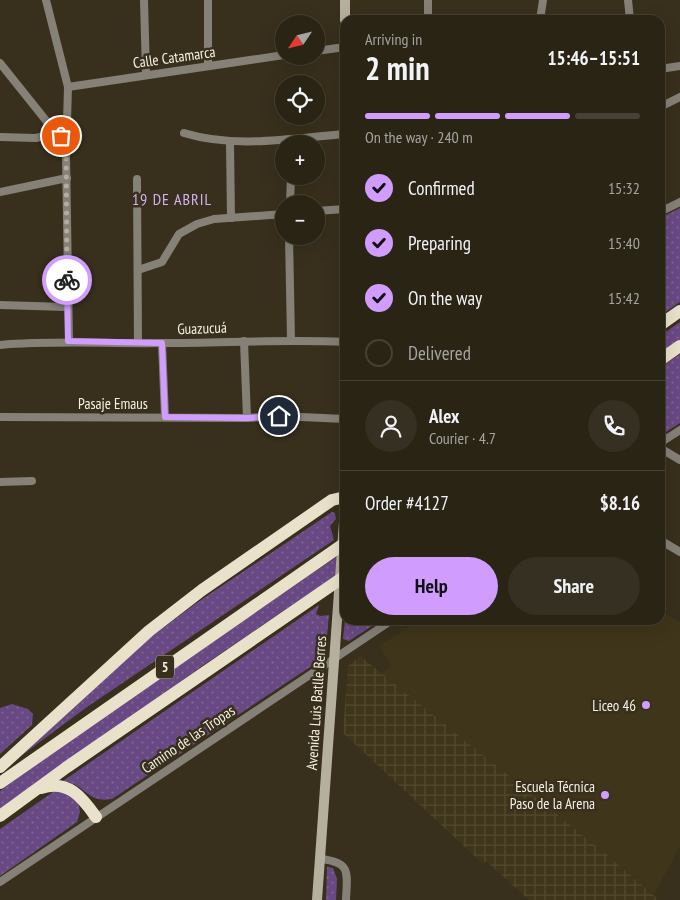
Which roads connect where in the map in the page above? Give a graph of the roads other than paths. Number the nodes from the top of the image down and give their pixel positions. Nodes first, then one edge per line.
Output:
1 (46, 0) edge
2 (144, 0) edge
3 (208, 0) edge
4 (345, 0) edge
5 (428, 0) edge
6 (543, 0) edge
7 (628, 0) edge
8 (345, 15) edge
9 (428, 15) edge
10 (541, 15) edge
11 (630, 15) edge
12 (340, 48) edge
13 (325, 50) edge
14 (275, 56) edge
15 (0, 63) edge
16 (208, 65) junction
17 (680, 66) edge
18 (665, 68) edge
19 (146, 74) junction
20 (68, 87) junction
21 (680, 97) edge
22 (665, 104) edge
23 (56, 133) junction
24 (184, 133) dead end
25 (340, 135) edge
26 (0, 137) edge
27 (66, 137) junction
28 (325, 137) edge
29 (275, 142) edge
30 (230, 143) junction
31 (67, 178) junction
32 (137, 179) dead end
33 (0, 192) edge
34 (680, 202) edge
35 (340, 209) edge
36 (325, 210) edge
37 (665, 210) edge
38 (275, 215) edge
39 (231, 218) junction
40 (289, 245) edge
41 (138, 270) junction
42 (0, 306) edge
43 (67, 307) junction
44 (680, 312) edge
45 (665, 322) edge
46 (291, 340) junction
47 (68, 341) junction
48 (244, 341) junction
49 (340, 342) edge
50 (138, 343) junction
51 (162, 343) junction
52 (0, 345) edge
53 (680, 346) edge
54 (665, 356) edge
55 (0, 417) edge
56 (165, 417) junction
57 (247, 418) junction
58 (340, 419) edge
59 (680, 430) edge
60 (665, 440) edge
61 (665, 451) edge
62 (680, 460) edge
63 (32, 481) dead end
64 (0, 482) edge
65 (340, 498) edge
66 (665, 543) edge
67 (340, 546) edge
68 (680, 552) edge
69 (340, 578) edge
70 (340, 579) edge
71 (384, 625) edge
72 (335, 658) junction
73 (0, 767) edge
74 (0, 783) edge
75 (37, 789) junction
76 (0, 816) edge
77 (96, 817) junction
78 (320, 859) junction
79 (0, 882) edge
80 (317, 900) edge
81 (346, 900) edge

1 - 20 street
2 - 19 street
3 - 16 street
4 - 8 main road
5 - 9 street
6 - 10 street
7 - 11 street
12 - 13 street
14 - 16 street, Calle Catamarca
15 - 23 street
16 - 19 street, Calle Catamarca
17 - 18 street
19 - 20 street, Calle Catamarca
20 - 27 street
21 - 22 street
23 - 26 street
23 - 27 street
24 - 30 street
25 - 28 street
27 - 31 street
29 - 30 street
30 - 39 street
31 - 33 street
31 - 43 street
32 - 41 street
34 - 37 street
35 - 36 street
38 - 39 street
39 - 41 street
40 - 46 street
41 - 50 street
42 - 43 street
43 - 47 street
44 - 45 highway
46 - 48 street, Guazucuá
46 - 49 street, Guazucuá
47 - 50 street, Guazucuá
47 - 52 street, Guazucuá
48 - 51 street, Guazucuá
48 - 57 street
50 - 51 street, Guazucuá
51 - 56 street
53 - 54 highway
55 - 56 street, Pasaje Emaus
56 - 57 street, Pasaje Emaus
57 - 58 street, Pasaje Emaus
59 - 60 street
61 - 62 street
63 - 64 street
65 - 73 highway
66 - 68 street
67 - 74 highway, 5
69 - 72 main road, Avenida Luis Batlle Berres
70 - 75 highway, 5
71 - 72 street, Camino de las Tropas
72 - 77 street, Camino de las Tropas
72 - 78 main road, Avenida Luis Batlle Berres
75 - 76 highway, 5
75 - 77 highway
77 - 79 street, Camino de las Tropas
78 - 80 main road, Avenida Luis Batlle Berres
78 - 81 street

